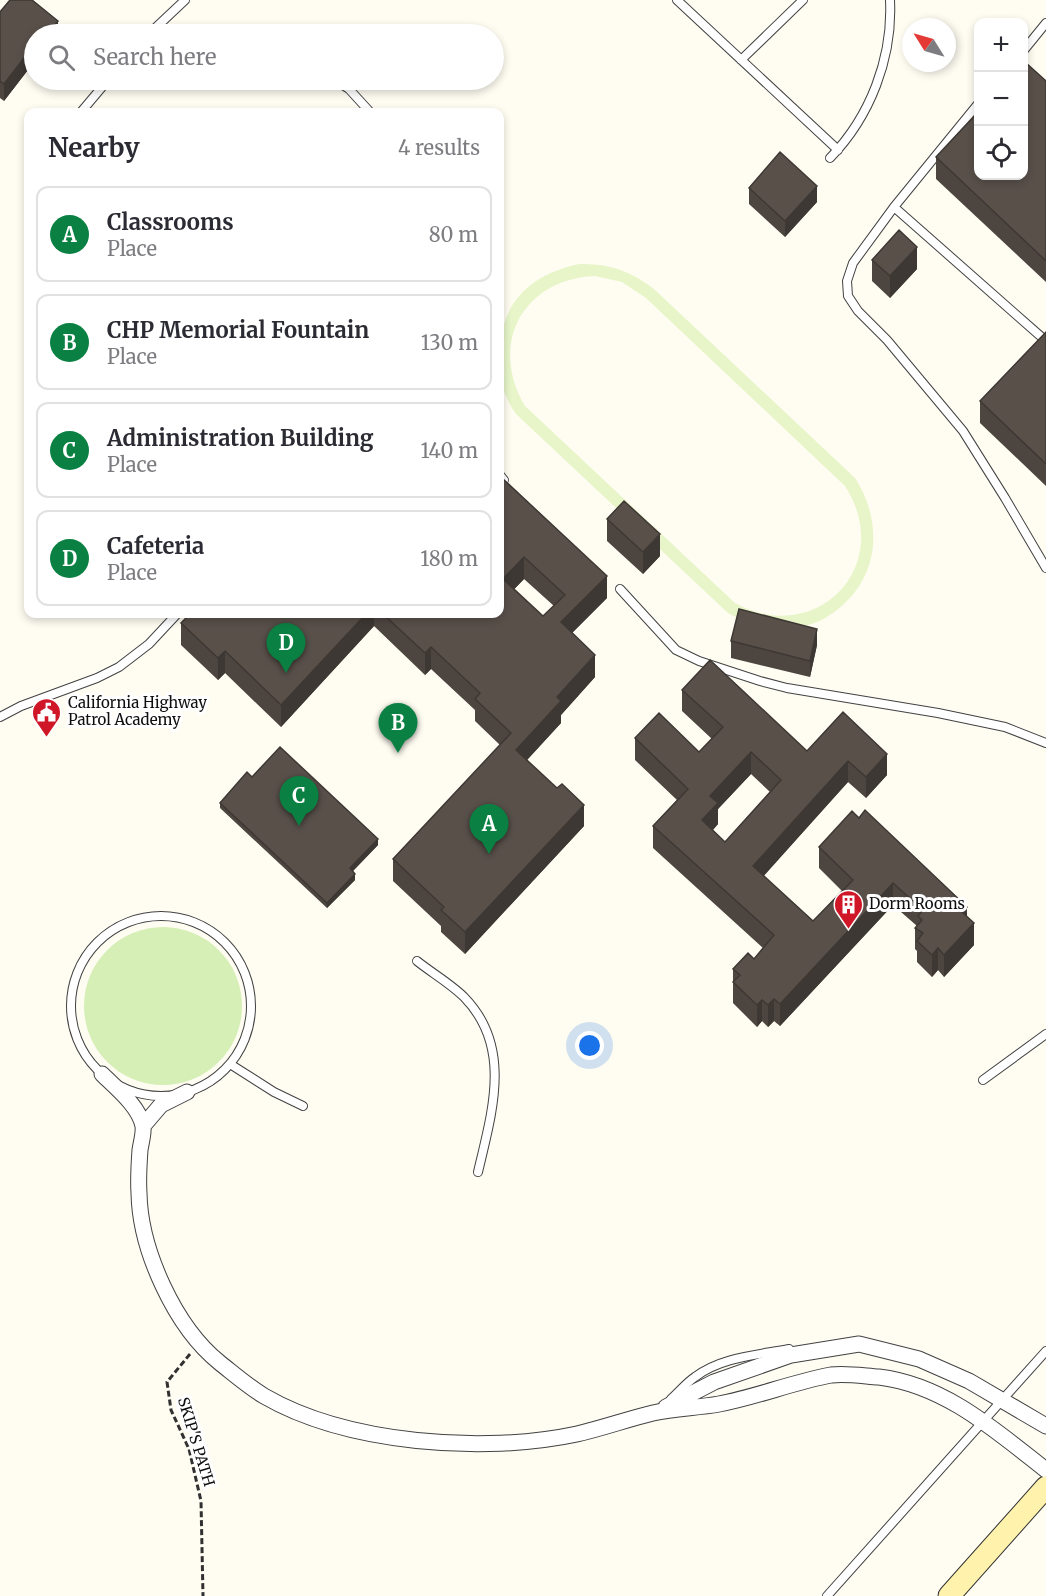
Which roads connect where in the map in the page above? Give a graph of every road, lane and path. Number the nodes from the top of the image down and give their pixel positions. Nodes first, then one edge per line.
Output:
1 (185, 0) edge
2 (678, 0) edge
3 (803, 0) edge
4 (890, 0) edge
5 (1046, 23) edge
6 (160, 24) edge
7 (1028, 44) edge
8 (741, 60) junction
9 (100, 90) edge
10 (350, 90) edge
11 (84, 108) edge
12 (366, 108) edge
13 (974, 109) edge
14 (838, 150) junction
15 (830, 158) dead end
16 (894, 207) junction
17 (1046, 341) edge
18 (1046, 568) edge
19 (620, 589) dead end
20 (173, 618) edge
21 (0, 717) edge
22 (1046, 743) edge
23 (417, 961) dead end
24 (1046, 1034) edge
25 (230, 1064) junction
26 (102, 1074) junction
27 (983, 1080) dead end
28 (187, 1092) junction
29 (303, 1106) dead end
30 (142, 1126) junction
31 (478, 1172) dead end
32 (199, 1343) junction
33 (1046, 1351) edge
34 (1004, 1400) junction
35 (656, 1413) junction
36 (984, 1422) junction
37 (1046, 1426) edge
38 (1046, 1470) edge
39 (1046, 1487) edge
40 (203, 1596) edge
41 (827, 1596) edge
42 (949, 1596) edge

1 - 6 lane
2 - 8 lane
3 - 8 lane
4 - 14 lane
5 - 7 lane
8 - 14 lane
9 - 11 lane
10 - 12 lane
13 - 16 lane
14 - 15 lane
16 - 17 lane
16 - 18 lane
19 - 22 lane
20 - 21 lane
23 - 31 lane
24 - 27 lane
25 - 26 lane
25 - 28 lane
25 - 29 lane
26 - 28 lane
26 - 30 street
28 - 30 street
30 - 32 street
32 - 35 street
32 - 40 path, SKIP'S PATH
33 - 34 lane
34 - 35 street
34 - 36 lane
34 - 37 street
35 - 36 street
36 - 38 street
36 - 41 lane
39 - 42 street

